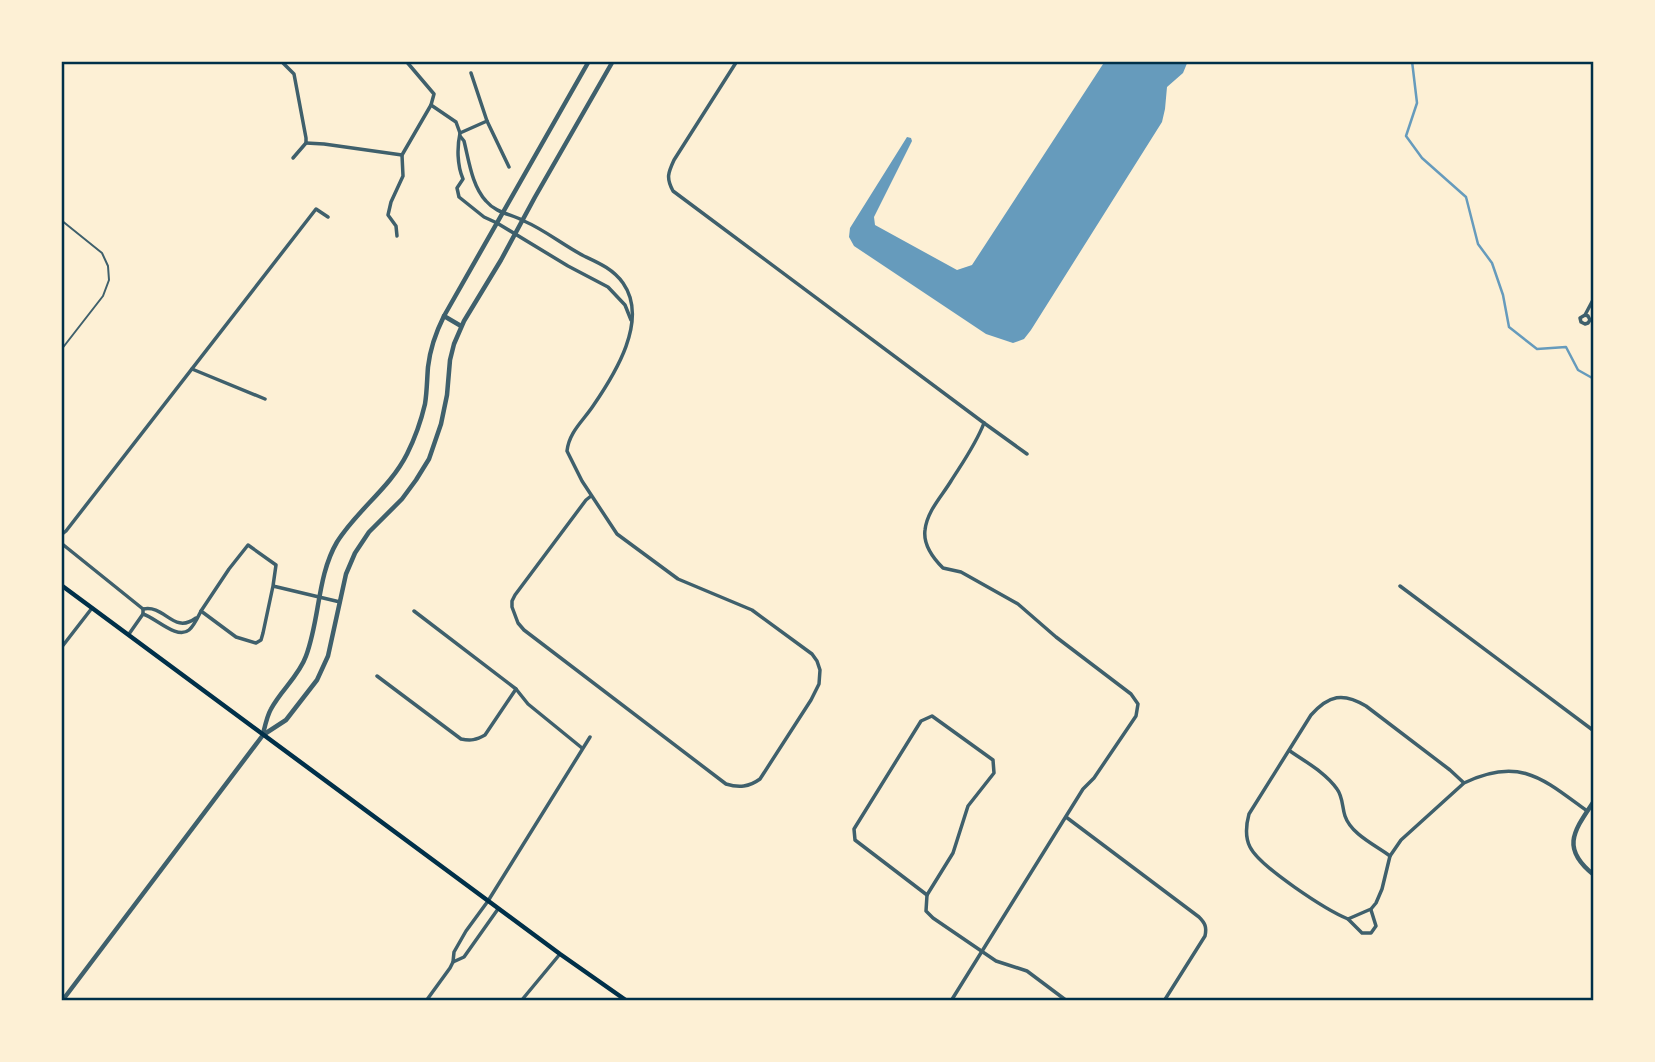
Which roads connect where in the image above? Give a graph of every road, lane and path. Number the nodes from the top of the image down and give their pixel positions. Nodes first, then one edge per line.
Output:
1 (284, 61) edge
2 (406, 61) edge
3 (589, 61) edge
4 (613, 61) edge
5 (737, 61) edge
6 (471, 73) dead end
7 (431, 105) junction
8 (487, 121) junction
9 (460, 135) junction
10 (306, 144) junction
11 (402, 155) junction
12 (293, 158) dead end
13 (509, 167) dead end
14 (502, 213) junction
15 (328, 217) dead end
16 (523, 220) junction
17 (62, 222) edge
18 (497, 223) junction
19 (515, 234) junction
20 (397, 236) dead end
21 (1594, 298) edge
22 (1585, 315) dead end
23 (444, 316) junction
24 (461, 326) junction
25 (631, 329) junction
26 (61, 350) edge
27 (192, 369) junction
28 (265, 399) dead end
29 (984, 423) junction
30 (1027, 454) dead end
31 (591, 496) junction
32 (61, 535) edge
33 (61, 543) edge
34 (61, 585) edge
35 (273, 586) junction
36 (1399, 586) dead end
37 (319, 597) junction
38 (340, 601) junction
39 (92, 608) junction
40 (201, 611) junction
41 (414, 611) dead end
42 (143, 612) junction
43 (198, 617) junction
44 (128, 635) junction
45 (61, 648) edge
46 (377, 676) dead end
47 (516, 690) junction
48 (1594, 731) edge
49 (263, 735) junction
50 (590, 737) dead end
51 (582, 748) junction
52 (1290, 751) junction
53 (1464, 783) junction
54 (1594, 801) edge
55 (1587, 811) junction
56 (1066, 817) junction
57 (1390, 856) junction
58 (1594, 874) edge
59 (927, 895) junction
60 (488, 901) junction
61 (498, 909) junction
62 (1371, 909) junction
63 (1348, 919) junction
64 (982, 951) junction
65 (560, 954) junction
66 (453, 962) junction
67 (62, 1001) edge
68 (426, 1001) edge
69 (521, 1001) edge
70 (627, 1001) edge
71 (951, 1001) edge
72 (1067, 1001) edge
73 (1164, 1001) edge

1 - 10 street
2 - 7 street
3 - 14 street
4 - 16 street
5 - 29 street
6 - 8 street
7 - 9 street
7 - 11 street
8 - 9 street
8 - 13 street
9 - 14 street
9 - 18 street
10 - 11 street
10 - 12 street
11 - 20 street
14 - 16 street
14 - 18 street
15 - 27 street
16 - 19 street
16 - 25 street
17 - 26 lane
18 - 19 street
18 - 23 street
19 - 24 street
19 - 25 street
21 - 22 street
23 - 24 street
23 - 37 street
24 - 38 street
25 - 31 street
27 - 28 street
27 - 32 street
29 - 30 street
29 - 56 street
31 - 31 street
33 - 42 street
34 - 39 main road
35 - 37 street
35 - 40 street
35 - 40 street
36 - 48 street
37 - 38 street
37 - 49 street
38 - 49 street
39 - 44 main road
39 - 45 street
40 - 43 street
41 - 47 street
42 - 43 street
42 - 43 street
42 - 44 street
44 - 49 main road
46 - 47 street
47 - 51 street
49 - 60 main road
49 - 67 street
50 - 51 street
51 - 60 street
52 - 53 street
52 - 57 street
52 - 63 street
53 - 55 street
53 - 57 street
54 - 55 street
55 - 58 street
56 - 64 street
56 - 73 street
57 - 62 street
59 - 59 street
59 - 64 street
60 - 61 main road
60 - 66 street
61 - 65 main road
61 - 66 street
62 - 63 street
62 - 63 street
64 - 71 street
64 - 72 street
65 - 69 street
65 - 70 main road
66 - 68 street

